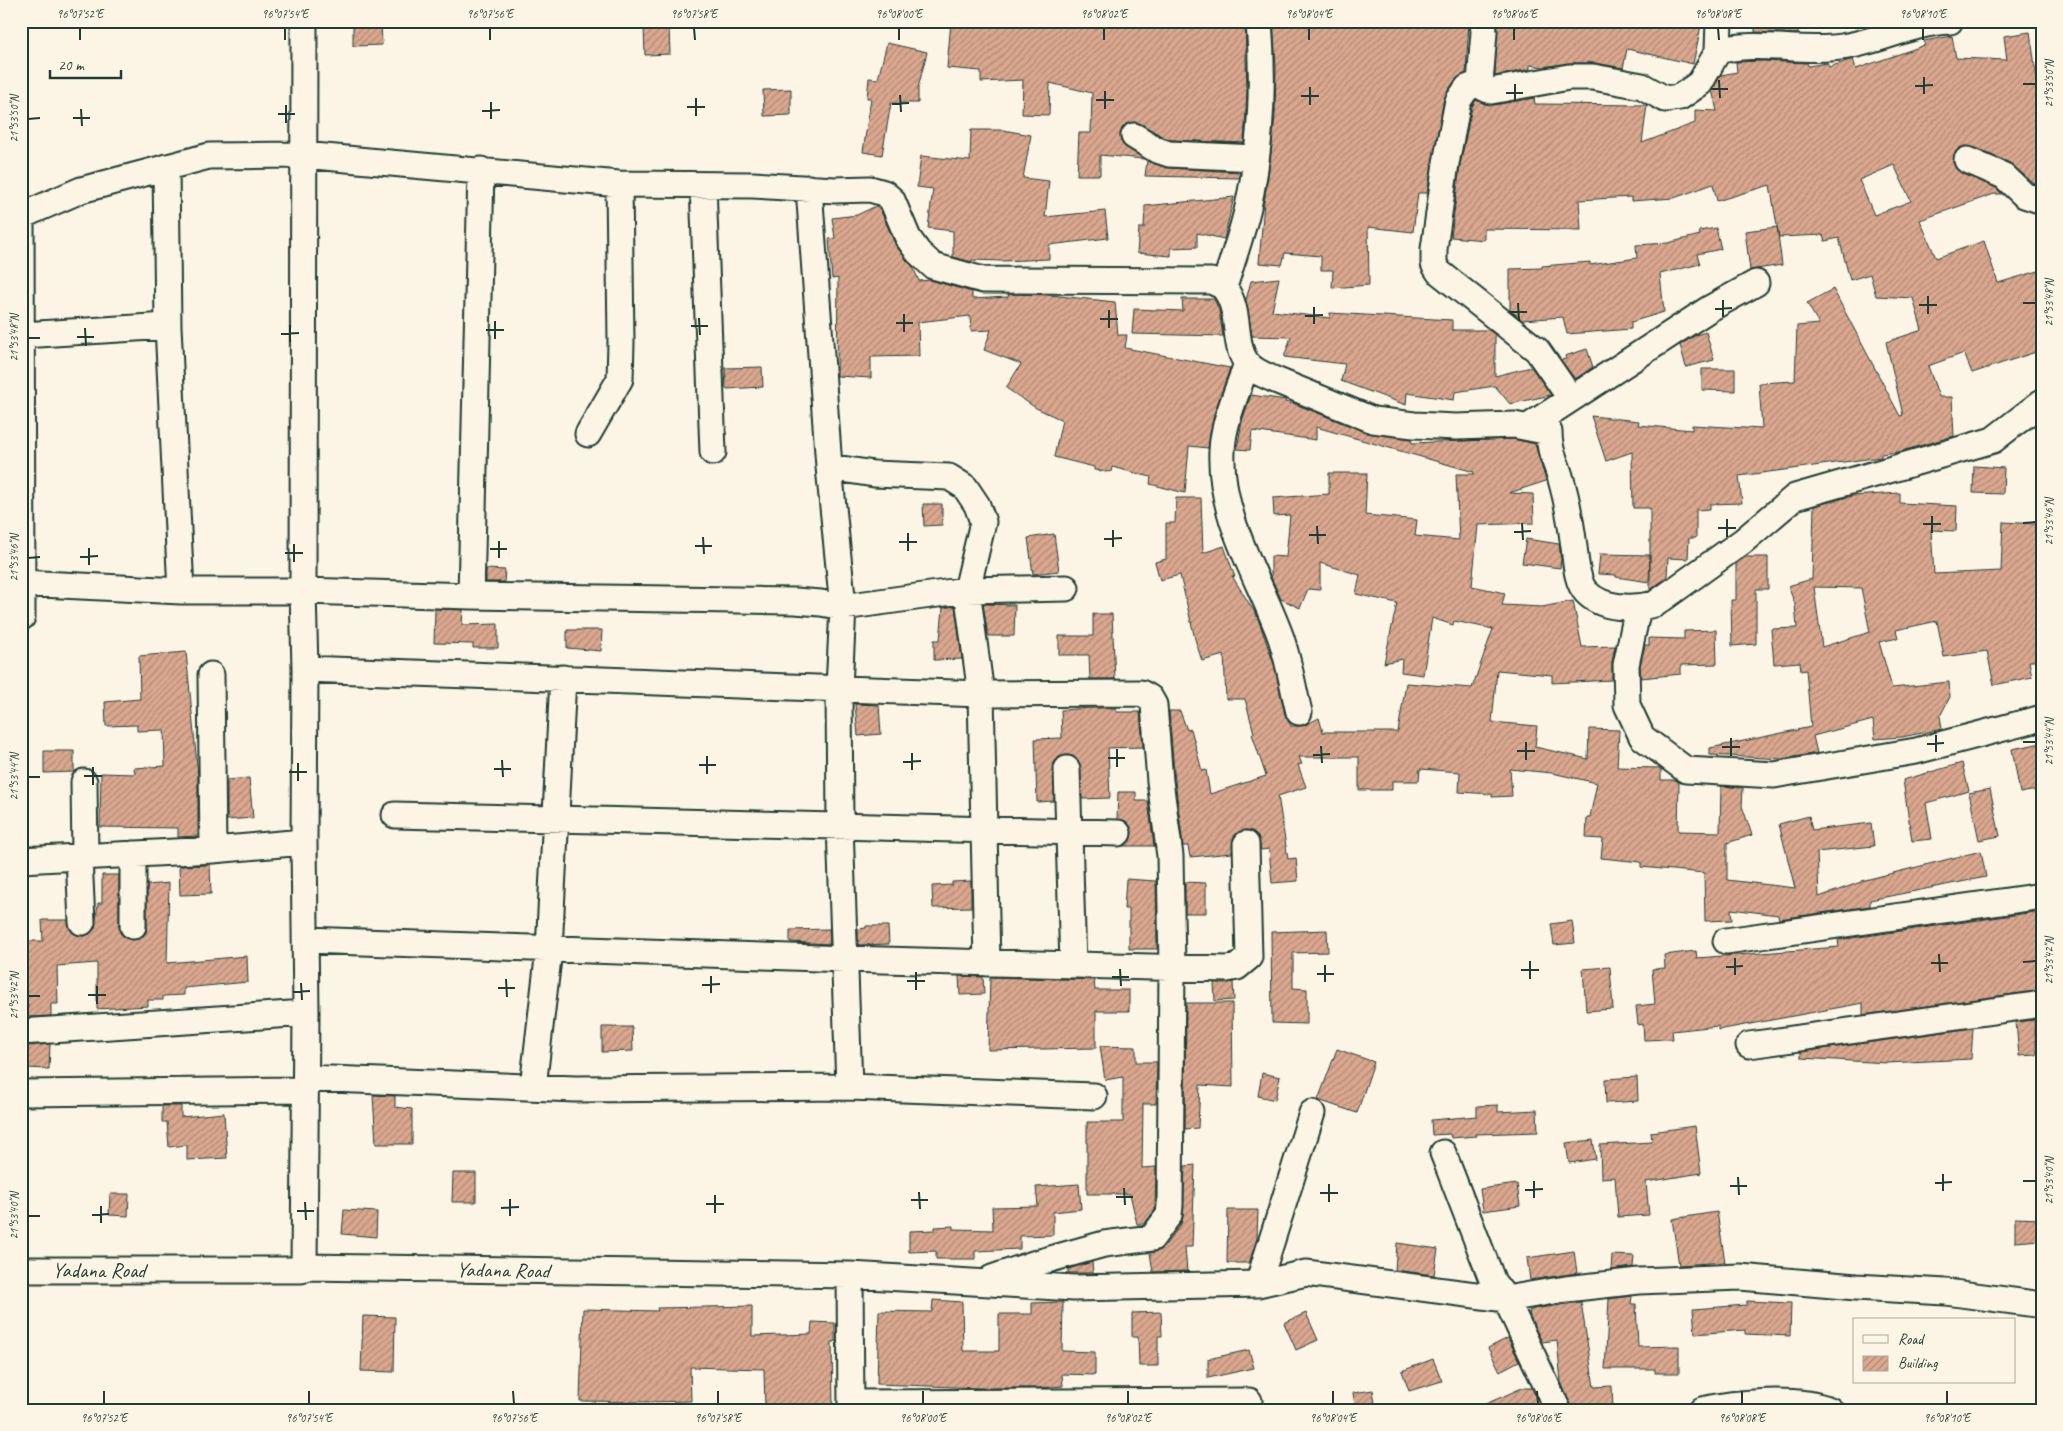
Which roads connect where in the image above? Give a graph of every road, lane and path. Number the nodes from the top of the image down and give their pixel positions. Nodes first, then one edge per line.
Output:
1 (304, 21) edge
2 (1259, 21) edge
3 (1483, 21) edge
4 (1719, 21) edge
5 (1950, 21) edge
6 (1718, 51) junction
7 (1480, 83) junction
8 (1134, 136) dead end
9 (303, 155) junction
10 (1256, 158) junction
11 (1967, 160) dead end
12 (166, 167) junction
13 (481, 170) junction
14 (619, 184) junction
15 (703, 185) junction
16 (809, 188) junction
17 (2042, 201) edge
18 (21, 216) edge
19 (1756, 283) dead end
20 (1224, 287) junction
21 (168, 326) junction
22 (22, 335) edge
23 (1247, 363) junction
24 (1570, 400) junction
25 (2042, 402) edge
26 (1528, 428) junction
27 (588, 434) dead end
28 (713, 452) dead end
29 (829, 467) junction
30 (22, 583) edge
31 (1066, 588) dead end
32 (967, 590) junction
33 (181, 591) junction
34 (303, 591) junction
35 (471, 596) junction
36 (843, 607) junction
37 (1638, 608) junction
38 (22, 616) edge
39 (305, 669) junction
40 (211, 675) dead end
41 (563, 678) junction
42 (839, 688) junction
43 (981, 694) junction
44 (1299, 712) dead end
45 (2042, 718) edge
46 (1067, 769) dead end
47 (84, 782) dead end
48 (395, 815) dead end
49 (556, 820) junction
50 (840, 825) junction
51 (983, 829) junction
52 (1070, 832) junction
53 (1118, 833) dead end
54 (304, 842) junction
55 (1246, 844) dead end
56 (213, 850) junction
57 (133, 854) junction
58 (82, 857) junction
59 (21, 860) edge
60 (2042, 896) edge
61 (82, 922) dead end
62 (132, 926) dead end
63 (306, 940) junction
64 (1726, 941) dead end
65 (549, 950) junction
66 (845, 959) junction
67 (987, 963) junction
68 (1073, 965) junction
69 (1172, 967) junction
70 (2042, 1004) edge
71 (306, 1013) junction
72 (21, 1032) edge
73 (1749, 1044) dead end
74 (306, 1084) junction
75 (534, 1087) junction
76 (849, 1087) junction
77 (21, 1093) edge
78 (1094, 1096) dead end
79 (1312, 1113) dead end
80 (1442, 1153) dead end
81 (304, 1267) junction
82 (21, 1270) edge
83 (850, 1275) junction
84 (988, 1283) junction
85 (1258, 1284) junction
86 (1506, 1299) junction
87 (2042, 1305) edge
88 (1249, 1401) dead end
89 (1755, 1406) edge
90 (851, 1407) edge
91 (1558, 1410) edge
92 (1702, 1410) edge
93 (1830, 1410) edge

1 - 9 street
2 - 10 street
3 - 7 street
4 - 6 street
5 - 6 street
6 - 7 street
7 - 24 street
8 - 10 street
9 - 12 street
9 - 13 street
9 - 34 street
10 - 20 street
11 - 17 street
12 - 18 street
12 - 21 street
13 - 14 street
13 - 35 street
14 - 15 street
14 - 27 street
15 - 16 street
15 - 28 street
16 - 20 street
16 - 29 street
18 - 22 street
19 - 24 street
20 - 23 street
21 - 22 street
21 - 33 street
22 - 30 street
23 - 26 street
23 - 44 street
24 - 26 street
25 - 37 street
26 - 37 street
29 - 32 street
29 - 36 street
30 - 33 street
30 - 38 street
31 - 32 street
32 - 36 street
32 - 43 street
33 - 34 street
34 - 35 street
34 - 39 street
35 - 36 street
36 - 42 street
37 - 45 street
39 - 41 street
39 - 54 street
40 - 56 street
41 - 42 street
41 - 49 street
42 - 43 street
42 - 50 street
43 - 51 street
43 - 69 street
46 - 52 street
47 - 58 street
48 - 49 street
49 - 50 street
49 - 65 street
50 - 51 street
50 - 66 street
51 - 52 street
51 - 67 street
52 - 53 street
52 - 68 street
54 - 56 street
54 - 63 street
55 - 69 street
56 - 57 street
57 - 58 street
57 - 62 street
58 - 59 street
58 - 61 street
60 - 64 street
63 - 65 street
63 - 71 street
65 - 66 street
65 - 75 street
66 - 67 street
66 - 76 street
67 - 68 street
68 - 69 street
69 - 84 street
70 - 73 street
71 - 72 street
71 - 74 street
74 - 75 street
74 - 77 street
74 - 81 street
75 - 76 street
76 - 78 street
79 - 85 street
80 - 86 street
81 - 82 street, Yadana Road
81 - 83 street, Yadana Road
83 - 84 street, Yadana Road
83 - 90 street
84 - 85 street, Yadana Road
85 - 86 street, Yadana Road
86 - 87 street, Yadana Road
86 - 91 street
88 - 90 street
89 - 92 street
89 - 93 street

